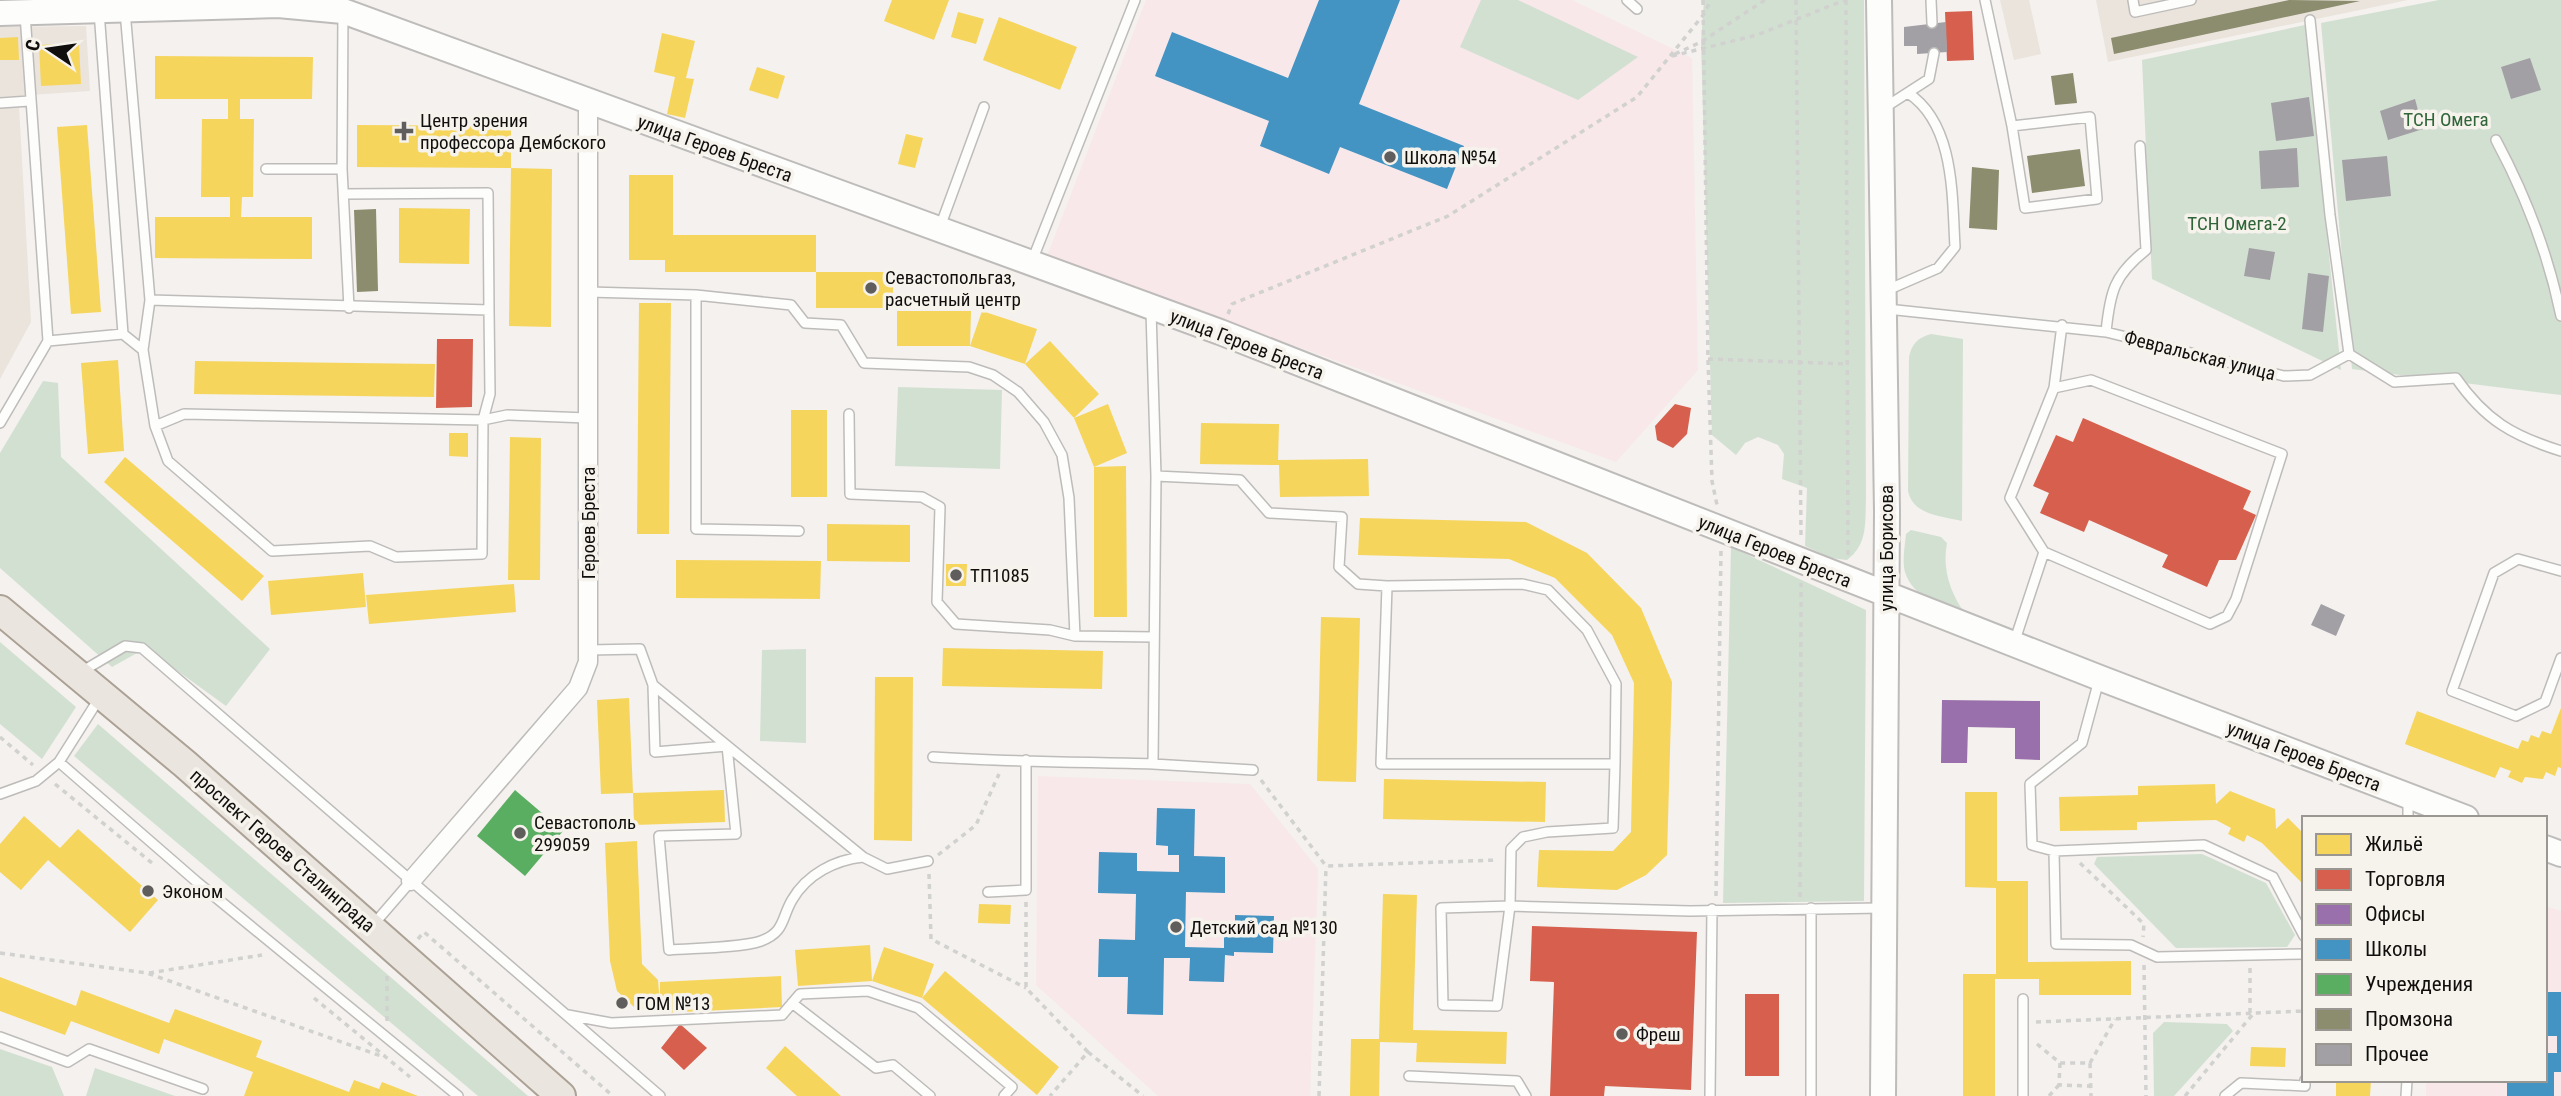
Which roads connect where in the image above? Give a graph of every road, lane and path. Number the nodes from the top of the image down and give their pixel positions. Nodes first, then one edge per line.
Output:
1 (1135, 0) edge
2 (1627, 0) edge
3 (1703, 0) edge
4 (1711, 0) edge
5 (1765, 0) edge
6 (1796, 0) edge
7 (1845, 0) edge
8 (1879, 0) edge
9 (1931, 0) edge
10 (1985, 0) edge
11 (2133, 0) edge
12 (2191, 0) edge
13 (125, 9) junction
14 (1637, 9) dead end
15 (99, 11) junction
16 (343, 11) junction
17 (25, 12) junction
18 (0, 13) edge
19 (1704, 14) junction
20 (1796, 20) junction
21 (2311, 20) dead end
22 (1932, 23) dead end
23 (1702, 42) junction
24 (1702, 51) junction
25 (1934, 53) dead end
26 (1670, 56) junction
27 (1908, 93) junction
28 (29, 101) junction
29 (588, 102) junction
30 (0, 103) edge
31 (984, 107) dead end
32 (1880, 111) junction
33 (2012, 126) junction
34 (2496, 139) dead end
35 (2140, 146) dead end
36 (266, 169) dead end
37 (342, 169) junction
38 (344, 194) junction
39 (939, 229) junction
40 (1031, 262) junction
41 (590, 292) junction
42 (696, 295) junction
43 (150, 300) junction
44 (1884, 300) junction
45 (349, 308) junction
46 (1151, 308) junction
47 (489, 310) junction
48 (2561, 316) edge
49 (2062, 326) junction
50 (1220, 332) junction
51 (2106, 332) junction
52 (123, 334) junction
53 (48, 341) junction
54 (143, 350) junction
55 (2349, 354) junction
56 (1708, 359) junction
57 (1799, 363) junction
58 (1848, 364) junction
59 (2054, 388) junction
60 (849, 414) dead end
61 (587, 418) junction
62 (483, 420) junction
63 (0, 423) edge
64 (155, 426) junction
65 (2561, 450) edge
66 (1156, 476) junction
67 (1722, 529) junction
68 (799, 531) dead end
69 (2044, 552) junction
70 (1801, 561) junction
71 (2561, 571) edge
72 (1848, 580) junction
73 (1387, 586) junction
74 (1886, 595) junction
75 (0, 610) edge
76 (1075, 636) junction
77 (1154, 637) junction
78 (2013, 645) junction
79 (588, 650) junction
80 (2561, 658) edge
81 (76, 674) junction
82 (2100, 678) junction
83 (653, 684) junction
84 (101, 695) junction
85 (0, 737) edge
86 (727, 746) junction
87 (933, 757) dead end
88 (1026, 760) junction
89 (59, 762) junction
90 (1004, 762) junction
91 (1153, 764) junction
92 (1615, 764) junction
93 (39, 770) dead end
94 (1253, 770) joint
95 (0, 794) edge
96 (2408, 807) edge
97 (2455, 816) edge
98 (2054, 851) junction
99 (2068, 851) junction
100 (863, 857) junction
101 (1511, 859) junction
102 (928, 861) junction
103 (1326, 866) junction
104 (411, 881) junction
105 (1026, 890) junction
106 (988, 892) dead end
107 (1510, 906) junction
108 (1800, 908) junction
109 (1811, 908) junction
110 (1886, 908) junction
111 (1714, 909) junction
112 (371, 927) junction
113 (2302, 932) edge
114 (418, 939) dead end
115 (2143, 951) junction
116 (0, 953) edge
117 (2302, 954) edge
118 (262, 955) dead end
119 (2250, 956) junction
120 (147, 973) junction
121 (387, 974) dead end
122 (1026, 988) junction
123 (2024, 999) dead end
124 (792, 1003) junction
125 (2302, 1011) edge
126 (2252, 1013) junction
127 (567, 1015) junction
128 (2147, 1017) junction
129 (2116, 1018) junction
130 (2023, 1022) junction
131 (2023, 1033) junction
132 (387, 1035) junction
133 (0, 1037) edge
134 (1088, 1052) junction
135 (2060, 1062) junction
136 (2090, 1063) junction
137 (1409, 1076) dead end
138 (2305, 1082) edge
139 (2059, 1085) junction
140 (2090, 1086) junction
141 (203, 1088) dead end
142 (458, 1096) edge
143 (561, 1096) edge
144 (613, 1096) edge
145 (660, 1096) edge
146 (930, 1096) edge
147 (1004, 1096) edge
148 (1050, 1096) edge
149 (1143, 1096) edge
150 (1319, 1096) edge
151 (1526, 1096) edge
152 (1710, 1096) edge
153 (1811, 1096) edge
154 (1883, 1096) edge
155 (2023, 1096) edge
156 (2049, 1096) edge
157 (2091, 1096) edge
158 (2146, 1096) edge
159 (2185, 1096) edge
160 (2225, 1096) edge

1 - 40 lane
2 - 14 lane
3 - 19 path
4 - 19 path
5 - 23 path
6 - 20 path
7 - 20 path
7 - 58 path
8 - 32 street, улица Борисова
9 - 22 lane
10 - 33 lane
11 - 12 lane
13 - 15 street, улица Героев Бреста
13 - 16 street, улица Героев Бреста
13 - 43 lane
15 - 17 street, улица Героев Бреста
15 - 52 lane
16 - 29 street, улица Героев Бреста
16 - 37 lane
17 - 18 street, улица Героев Бреста
17 - 28 lane
19 - 23 path
19 - 26 path
20 - 24 path
20 - 57 path
21 - 55 lane
23 - 24 path
23 - 26 path
24 - 26 path
24 - 56 path
25 - 27 lane
26 - 50 path
27 - 32 lane
27 - 44 lane
28 - 30 lane
28 - 53 lane
29 - 39 street, улица Героев Бреста
29 - 41 street, Героев Бреста
31 - 39 lane
32 - 44 street, улица Борисова
33 - 33 lane
34 - 48 lane
35 - 51 lane
36 - 37 lane
37 - 38 lane
38 - 45 lane
38 - 47 lane
39 - 40 street, улица Героев Бреста
40 - 46 street, улица Героев Бреста
41 - 42 lane
41 - 61 street, Героев Бреста
42 - 68 lane
42 - 76 lane
43 - 45 lane
43 - 54 lane
44 - 49 lane, Февральская улица
44 - 74 street, улица Борисова
45 - 47 lane
46 - 50 street, улица Героев Бреста
46 - 66 lane
47 - 62 lane
49 - 51 lane, Февральская улица
49 - 59 lane
50 - 67 street, улица Героев Бреста
51 - 55 lane, Февральская улица
52 - 53 lane
52 - 54 lane
53 - 63 lane
54 - 64 lane
55 - 65 lane
56 - 57 path
56 - 67 path
57 - 58 path
57 - 70 path
58 - 72 path
59 - 69 lane
59 - 69 lane
60 - 76 lane
61 - 62 lane
61 - 79 street, Героев Бреста
62 - 64 lane
62 - 64 lane
66 - 73 lane
66 - 77 lane
67 - 70 street, улица Героев Бреста
67 - 111 path
69 - 78 lane
70 - 72 street, улица Героев Бреста
70 - 108 path
71 - 80 lane
72 - 74 street, улица Героев Бреста
73 - 92 lane
73 - 92 lane
74 - 78 street, улица Героев Бреста
74 - 110 street, улица Борисова
75 - 81 main road, проспект Героев Сталинграда
76 - 77 lane
77 - 91 lane
78 - 82 street, улица Героев Бреста
79 - 83 lane
79 - 104 street, Героев Бреста
81 - 84 main road, проспект Героев Сталинграда
81 - 104 lane
82 - 96 street, улица Героев Бреста
82 - 98 lane
83 - 86 lane
83 - 86 lane
84 - 89 lane
84 - 112 main road, проспект Героев Сталинграда
85 - 93 path
86 - 100 lane
86 - 100 lane
87 - 90 lane
88 - 90 lane
88 - 91 lane
88 - 105 lane
89 - 95 lane
89 - 132 lane
90 - 102 path
91 - 94 lane
92 - 101 lane
94 - 103 path
96 - 97 street, улица Героев Бреста
98 - 99 lane
98 - 115 lane
99 - 113 lane
99 - 115 path
100 - 102 lane
101 - 103 path
101 - 107 lane
102 - 122 path
103 - 150 path
104 - 112 lane
104 - 127 lane
105 - 106 lane
105 - 122 path
107 - 107 lane
107 - 111 lane
108 - 109 lane
108 - 111 lane
109 - 110 lane
109 - 153 lane
110 - 154 street, улица Борисова
111 - 152 lane
112 - 143 main road, проспект Героев Сталинграда
114 - 144 path
115 - 119 lane
115 - 128 path
116 - 120 path
117 - 119 lane
118 - 120 path
119 - 126 path
120 - 132 path
121 - 132 path
122 - 134 path
123 - 130 lane
124 - 127 lane
124 - 146 lane
124 - 147 lane
125 - 126 path
126 - 128 path
126 - 159 path
127 - 145 lane
128 - 129 path
128 - 158 path
129 - 130 path
129 - 136 path
130 - 131 lane
131 - 135 path
131 - 155 lane
132 - 142 lane
133 - 141 lane
134 - 148 path
134 - 149 path
135 - 136 path
135 - 139 path
136 - 140 path
137 - 151 lane
138 - 160 lane
139 - 140 path
139 - 156 path
140 - 157 path

